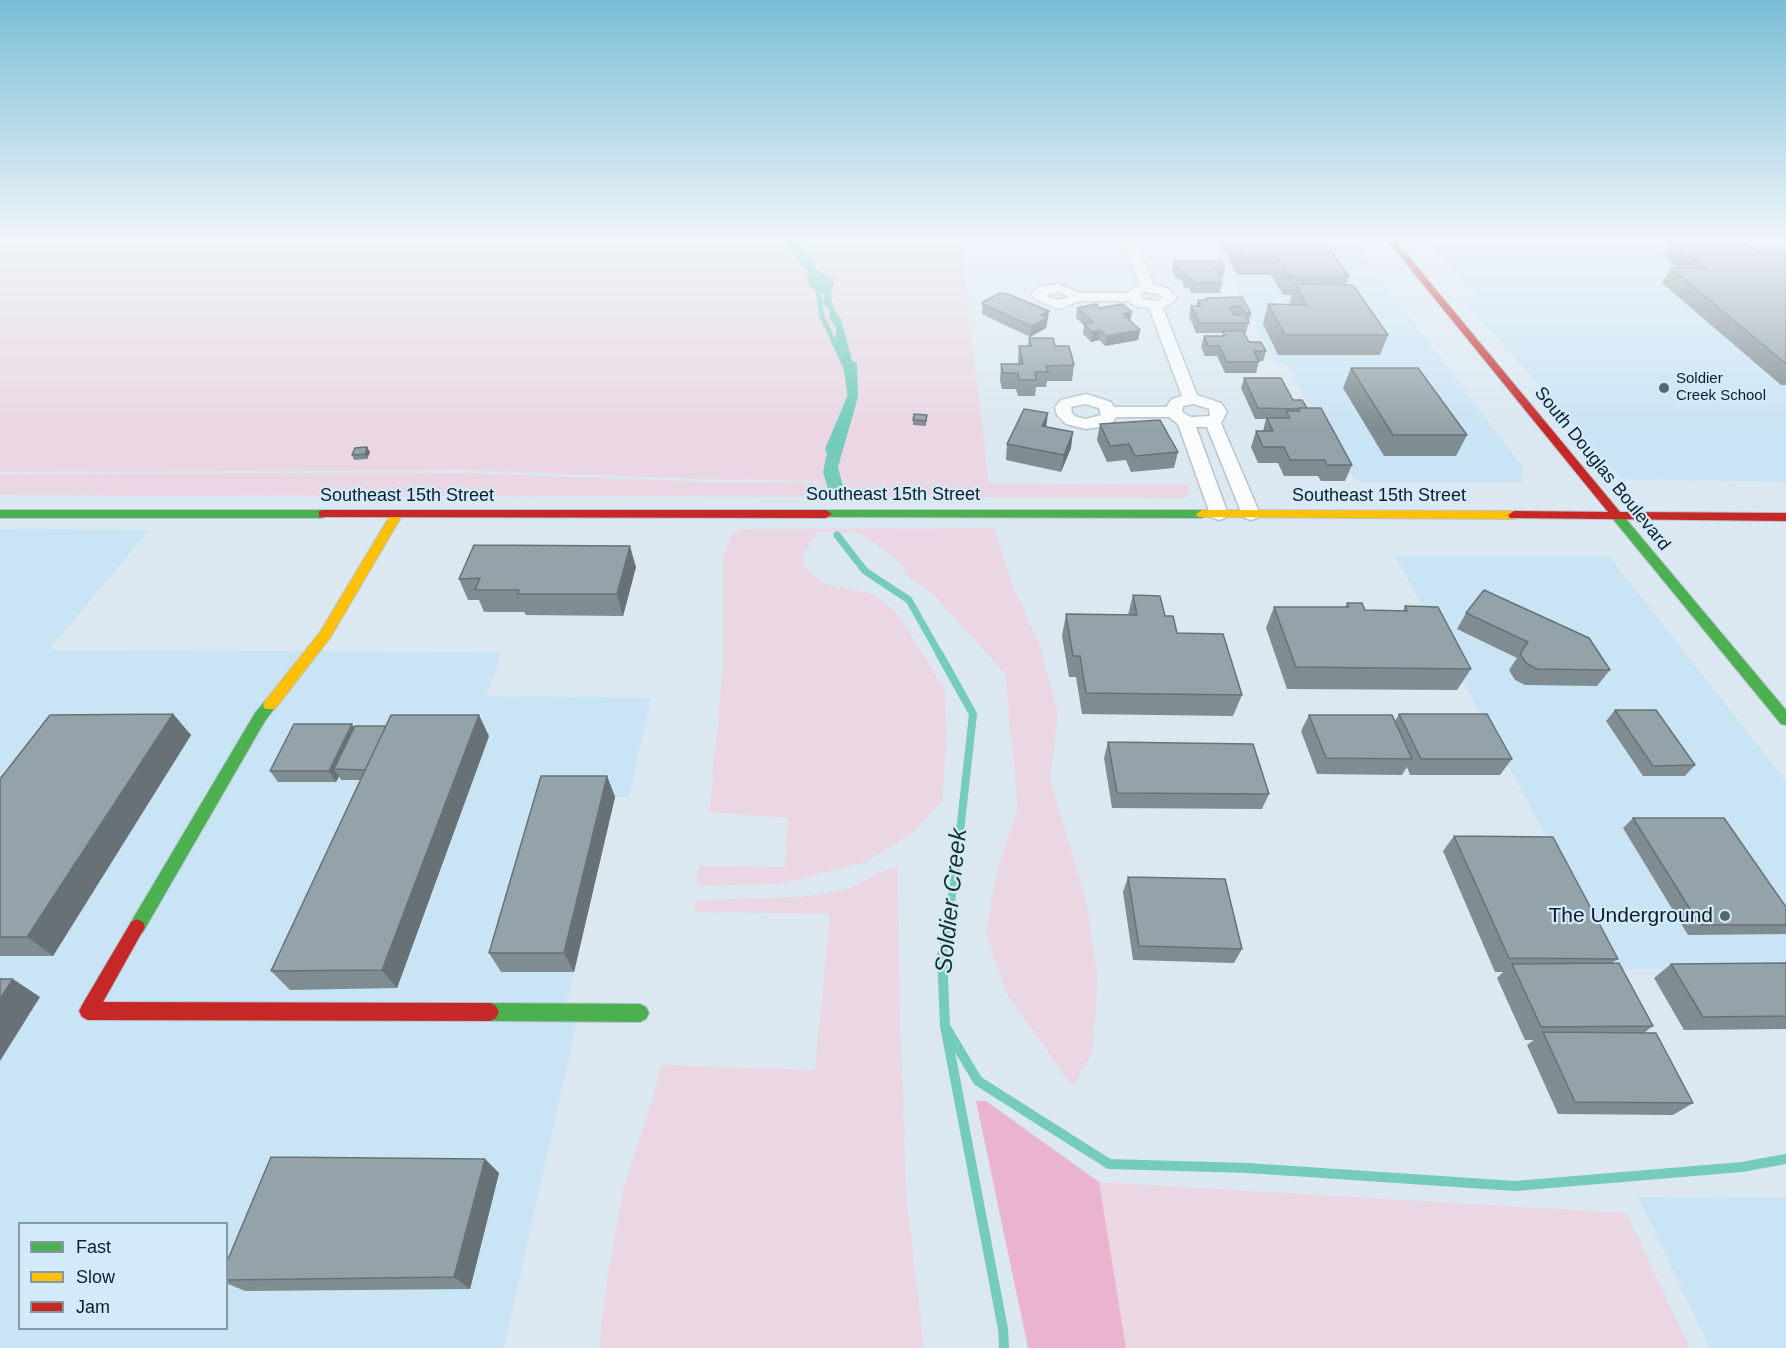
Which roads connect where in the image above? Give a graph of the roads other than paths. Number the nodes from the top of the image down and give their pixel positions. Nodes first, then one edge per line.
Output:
1 (1140, 303) edge
2 (1166, 303) edge
3 (1443, 303) edge
4 (1155, 305) junction
5 (1191, 399) junction
6 (1109, 412) dead end
7 (1179, 416) junction
8 (1212, 421) junction
9 (1231, 466) junction
10 (1202, 467) junction
11 (0, 514) edge
12 (397, 514) junction
13 (1219, 514) junction
14 (1251, 514) junction
15 (1617, 516) junction
16 (1786, 517) edge
17 (1786, 720) edge
18 (640, 1013) dead end

1 - 4 street
2 - 4 street
3 - 15 main road, South Douglas Boulevard
4 - 5 street
5 - 7 street
5 - 8 street
6 - 7 street
7 - 8 street
7 - 10 street
8 - 9 street
9 - 10 street
9 - 14 street
10 - 13 street
11 - 12 main road, Southeast 15th Street
12 - 13 main road, Southeast 15th Street
12 - 18 main road
13 - 14 main road, Southeast 15th Street
14 - 15 main road, Southeast 15th Street
15 - 16 main road, Southeast 15th Street
15 - 17 main road, South Douglas Boulevard

